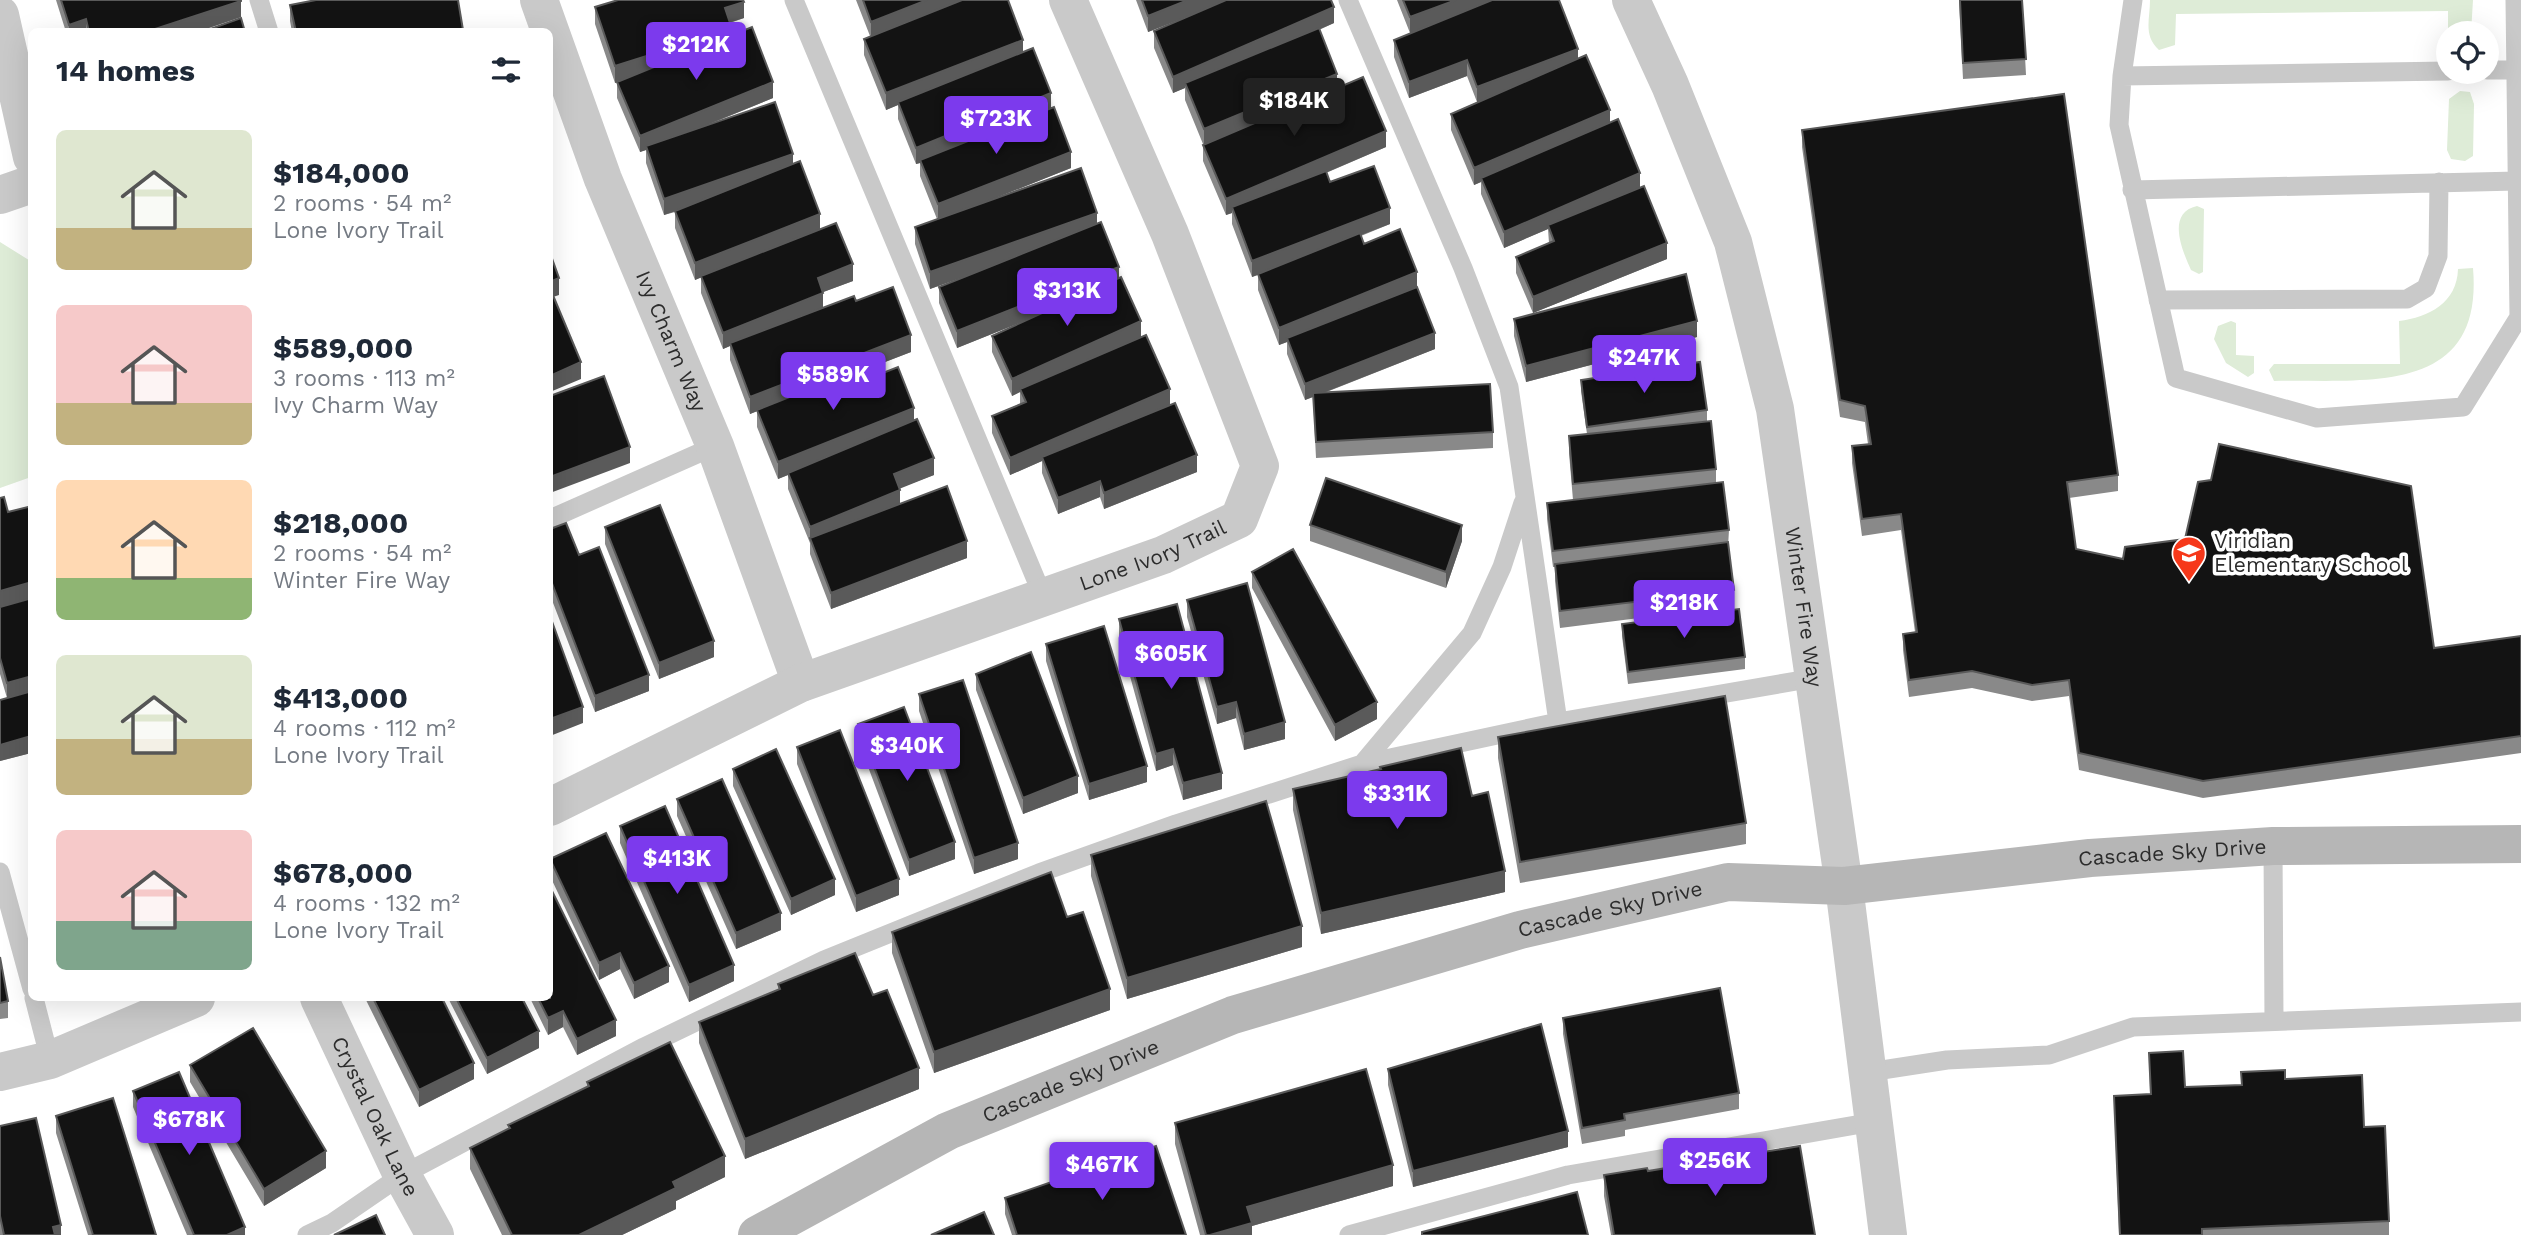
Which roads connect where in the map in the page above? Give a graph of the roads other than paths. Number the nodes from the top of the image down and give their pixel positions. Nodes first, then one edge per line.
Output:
1 (259, 0) edge
2 (539, 0) edge
3 (794, 0) edge
4 (1068, 0) edge
5 (1348, 0) edge
6 (1631, 0) edge
7 (2133, 0) edge
8 (2515, 0) edge
9 (0, 15) edge
10 (268, 28) edge
11 (549, 28) edge
12 (553, 39) edge
13 (2499, 70) edge
14 (2516, 70) junction
15 (2436, 71) edge
16 (2122, 76) junction
17 (28, 139) edge
18 (2517, 181) junction
19 (2439, 182) junction
20 (28, 185) edge
21 (2132, 190) junction
22 (0, 195) edge
23 (2158, 300) junction
24 (715, 446) junction
25 (1524, 499) junction
26 (553, 518) edge
27 (1044, 599) junction
28 (1814, 678) junction
29 (801, 683) junction
30 (1558, 722) junction
31 (1362, 764) junction
32 (553, 806) edge
33 (2521, 844) edge
34 (2273, 846) junction
35 (0, 872) edge
36 (1844, 886) junction
37 (28, 974) edge
38 (35, 1001) edge
39 (189, 1001) edge
40 (320, 1001) edge
41 (2521, 1012) edge
42 (2274, 1021) junction
43 (50, 1060) junction
44 (0, 1072) edge
45 (1868, 1072) junction
46 (1873, 1122) junction
47 (401, 1175) junction
48 (306, 1235) edge
49 (435, 1235) edge
50 (757, 1235) edge
51 (1349, 1235) edge
52 (1888, 1235) edge

1 - 10 lane
2 - 11 street, Ivy Charm Way
3 - 27 lane
4 - 27 street, Lone Ivory Trail
5 - 25 lane
6 - 28 street, Winter Fire Way
7 - 16 lane
8 - 14 lane
9 - 17 street
12 - 24 street, Ivy Charm Way
13 - 14 lane
14 - 18 lane
15 - 16 lane
16 - 21 lane
18 - 19 lane
18 - 23 lane
19 - 21 lane
19 - 23 lane
20 - 22 street
21 - 23 lane
24 - 26 lane
24 - 29 street, Ivy Charm Way
25 - 30 lane
25 - 31 lane
27 - 29 street, Lone Ivory Trail
28 - 30 lane
28 - 36 street, Winter Fire Way
29 - 32 street, Lone Ivory Trail
30 - 31 lane
31 - 47 lane
33 - 34 street, Cascade Sky Drive
34 - 36 street, Cascade Sky Drive
34 - 42 lane
35 - 37 lane
36 - 45 street, Winter Fire Way
36 - 50 street, Cascade Sky Drive
38 - 43 lane
39 - 43 street
40 - 47 street, Crystal Oak Lane
41 - 42 lane
42 - 45 lane
43 - 44 street
45 - 46 street, Winter Fire Way
46 - 51 lane
46 - 52 street, Winter Fire Way
47 - 48 lane
47 - 49 street, Crystal Oak Lane

